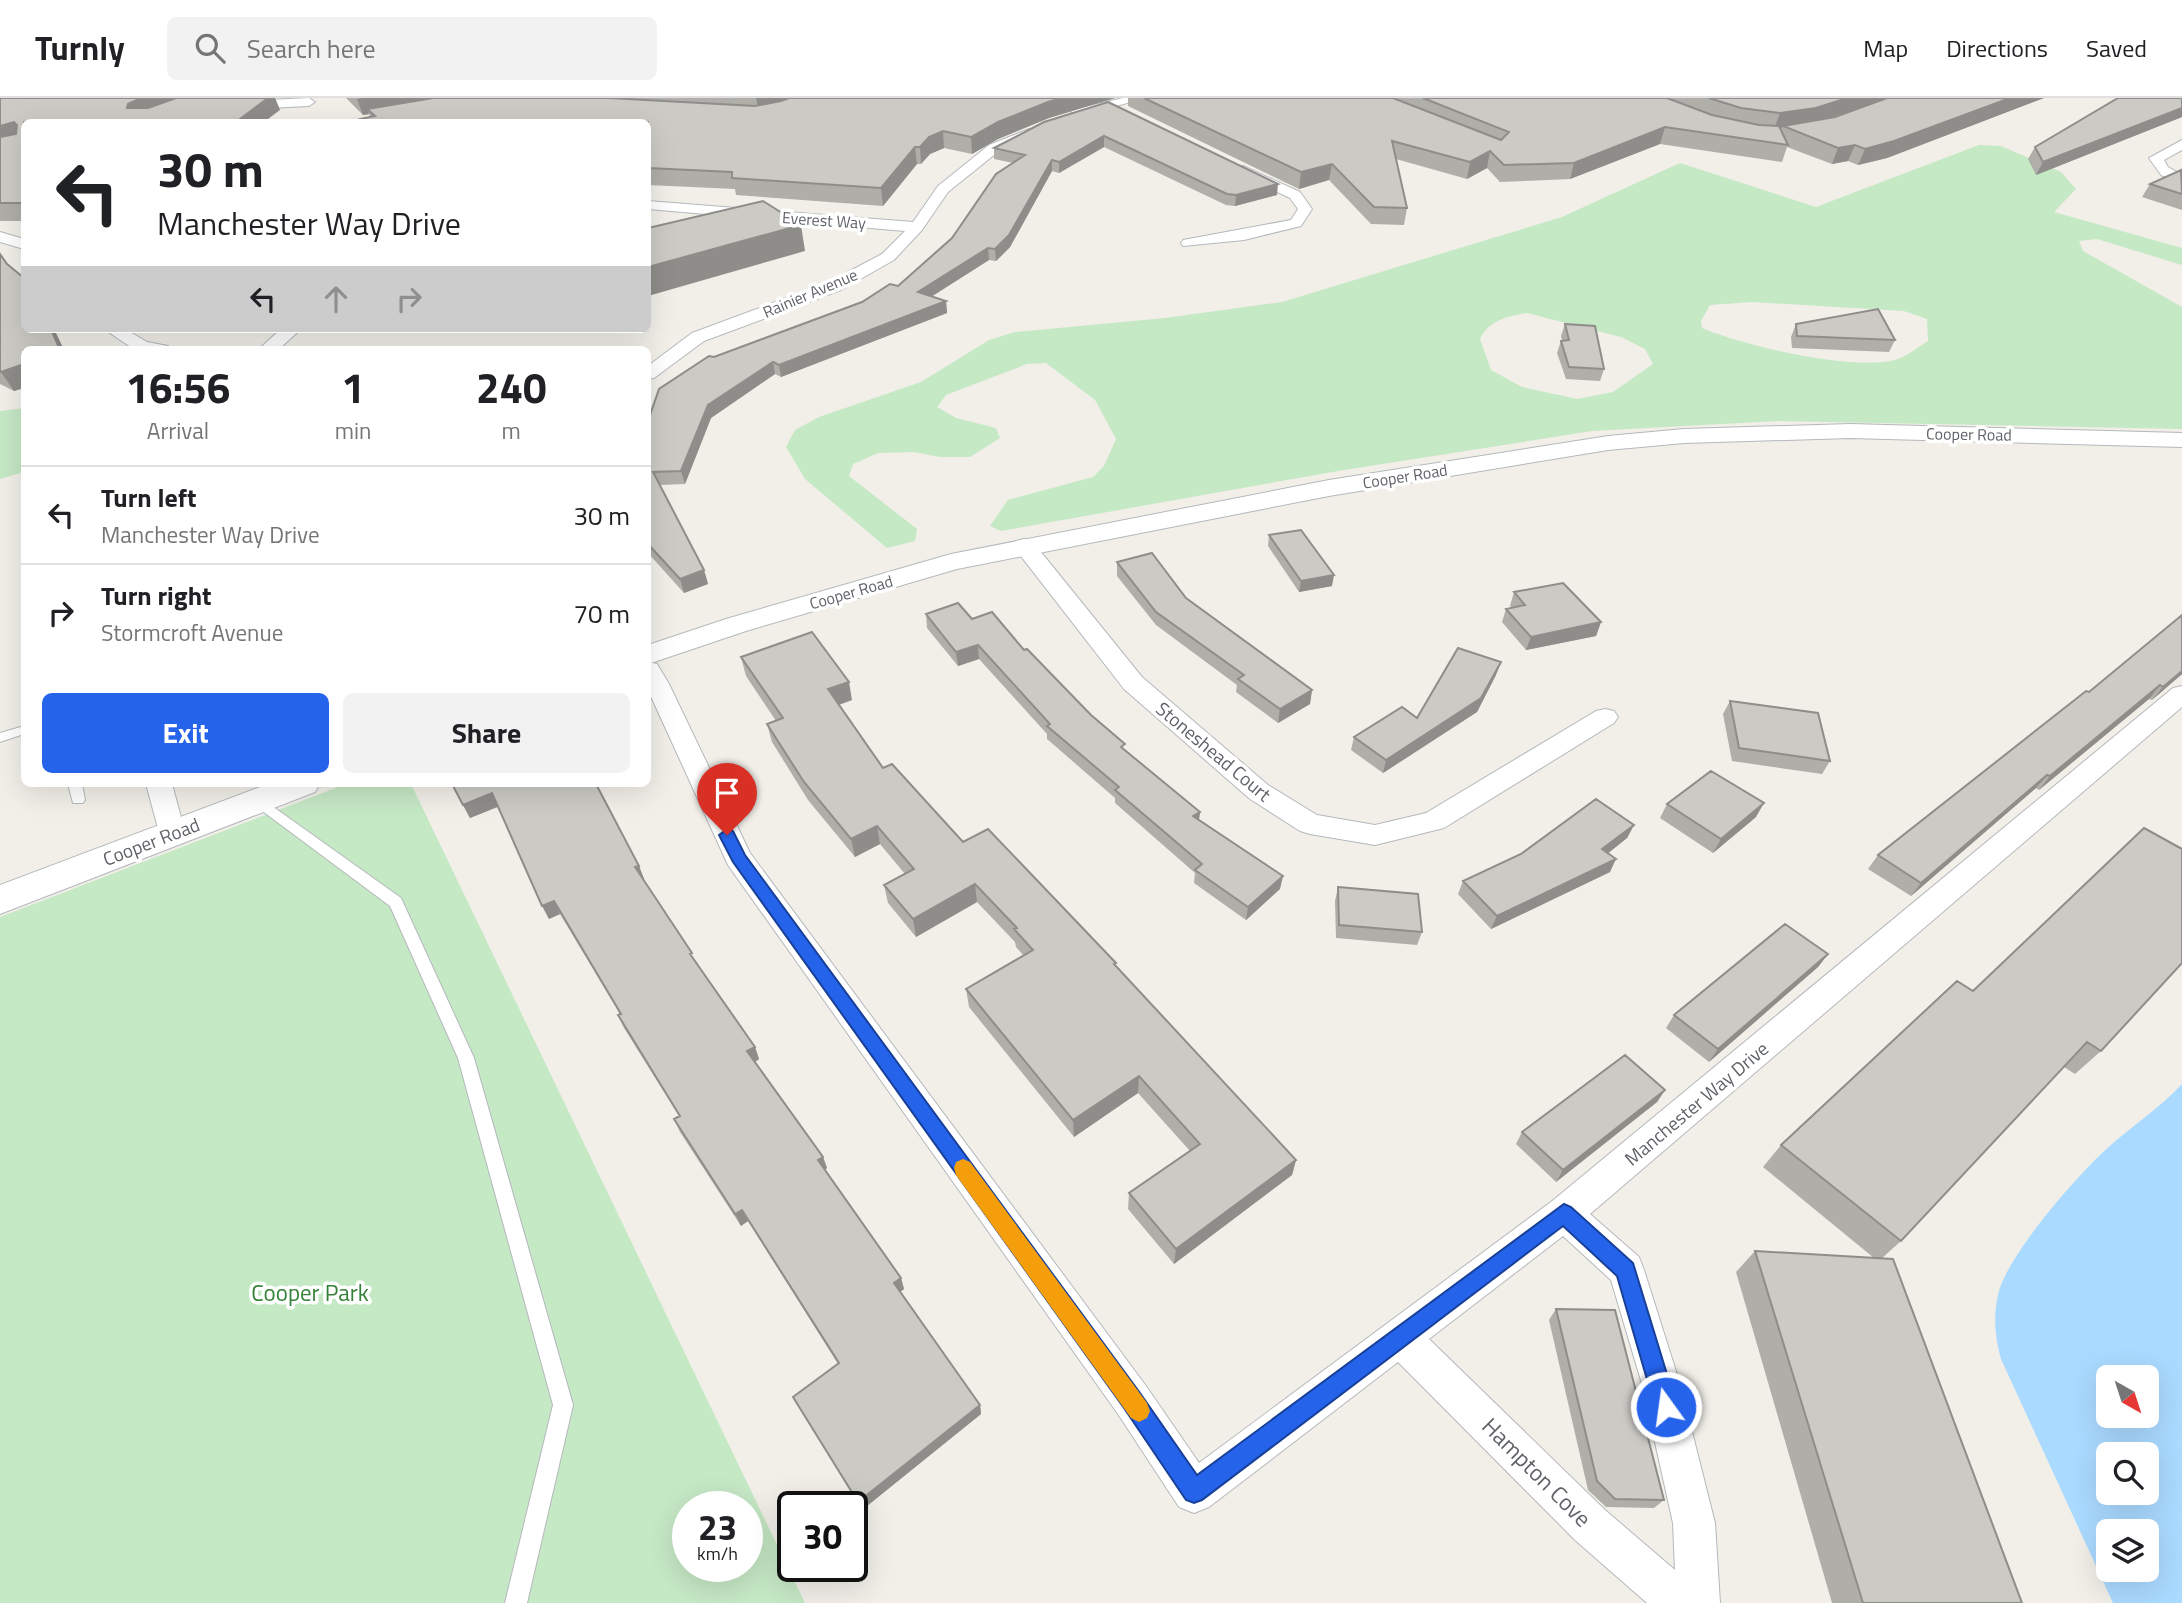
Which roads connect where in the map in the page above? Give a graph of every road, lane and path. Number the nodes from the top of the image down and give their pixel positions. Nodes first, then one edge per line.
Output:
1 (183, 98) edge
2 (1139, 98) edge
3 (199, 102) junction
4 (311, 104) edge
5 (1108, 105) junction
6 (173, 111) edge
7 (1128, 115) edge
8 (1061, 119) edge
9 (1039, 129) edge
10 (2182, 144) edge
11 (1235, 166) edge
12 (2182, 180) edge
13 (651, 205) edge
14 (743, 213) junction
15 (727, 226) edge
16 (917, 227) junction
17 (0, 237) edge
18 (21, 243) edge
19 (1189, 243) dead end
20 (119, 333) edge
21 (287, 333) edge
22 (140, 346) edge
23 (272, 346) edge
24 (651, 372) edge
25 (2182, 440) edge
26 (1024, 546) junction
27 (651, 654) edge
28 (651, 675) edge
29 (2182, 694) edge
30 (1605, 717) dead end
31 (21, 731) edge
32 (0, 738) edge
33 (76, 787) edge
34 (160, 787) edge
35 (295, 787) edge
36 (78, 800) dead end
37 (258, 801) junction
38 (171, 832) junction
39 (0, 900) edge
40 (1564, 1214) junction
41 (1399, 1336) junction
42 (516, 1603) edge
43 (1680, 1603) edge
44 (1698, 1603) edge

1 - 3 street
2 - 5 street
3 - 4 street
3 - 6 street
5 - 7 street
5 - 8 street
9 - 16 street, Rainier Avenue
10 - 12 street
11 - 19 street
13 - 14 street, Everest Way
14 - 15 street
14 - 16 street, Everest Way
16 - 24 street, Rainier Avenue
17 - 18 street
20 - 22 street
21 - 23 street
25 - 26 street, Cooper Road
26 - 27 street, Cooper Road
26 - 30 street, Stoneshead Court
28 - 41 street, Manchester Way Drive
29 - 40 street, Manchester Way Drive
31 - 32 lane
33 - 36 lane
34 - 38 street
35 - 37 street, Cooper Road
37 - 38 street, Cooper Road
37 - 42 lane
38 - 39 street, Cooper Road
40 - 41 street, Manchester Way Drive
40 - 44 street
41 - 43 street, Hampton Cove

